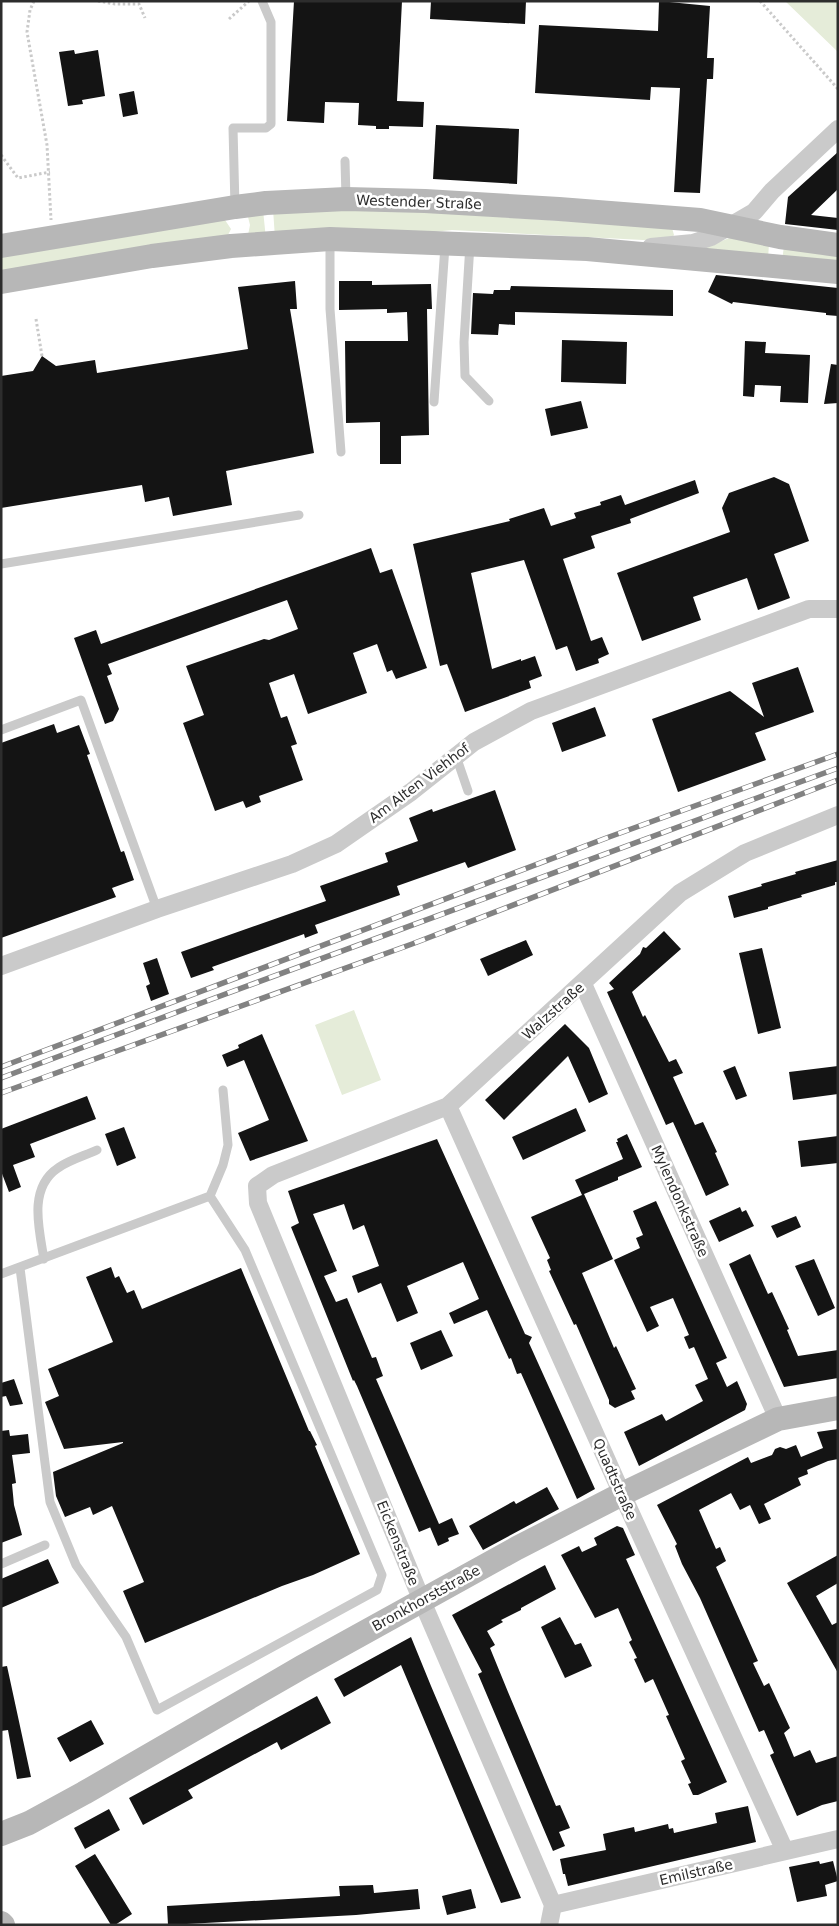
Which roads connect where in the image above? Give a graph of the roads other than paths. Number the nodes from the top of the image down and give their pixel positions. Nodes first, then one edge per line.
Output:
1 (262, 1) edge
2 (838, 129) edge
3 (345, 161) dead end
4 (346, 199) junction
5 (235, 207) junction
6 (757, 223) junction
7 (731, 227) junction
8 (330, 239) junction
9 (445, 243) junction
10 (470, 244) junction
11 (838, 245) edge
12 (1, 246) edge
13 (231, 246) junction
14 (587, 249) junction
15 (838, 272) edge
16 (1, 282) edge
17 (489, 401) dead end
18 (434, 402) dead end
19 (341, 452) dead end
20 (299, 515) dead end
21 (1, 564) edge
22 (838, 609) edge
23 (1, 730) edge
24 (456, 756) junction
25 (468, 791) dead end
26 (838, 815) edge
27 (157, 909) junction
28 (1, 966) edge
29 (583, 984) junction
30 (223, 1090) dead end
31 (448, 1106) junction
32 (97, 1150) dead end
33 (257, 1186) joint
34 (210, 1196) junction
35 (44, 1259) junction
36 (20, 1268) junction
37 (1, 1274) edge
38 (838, 1408) edge
39 (778, 1419) junction
40 (622, 1494) junction
41 (45, 1545) dead end
42 (1, 1564) edge
43 (422, 1600) junction
44 (29, 1823) junction
45 (1, 1834) edge
46 (838, 1839) edge
47 (1, 1846) edge
48 (785, 1851) junction
49 (554, 1905) junction
50 (549, 1925) edge

1 - 5 lane
2 - 6 street
3 - 4 lane
4 - 5 main road, Westender Straße
4 - 7 main road, Westender Straße
5 - 12 main road, Westender Straße
5 - 13 main road
6 - 7 main road, Westender Straße
6 - 11 main road, Westender Straße
7 - 14 street
8 - 9 main road
8 - 13 main road
8 - 19 lane
9 - 10 main road
9 - 18 lane
10 - 14 main road
10 - 17 lane
13 - 16 main road
14 - 15 main road
20 - 21 lane
22 - 24 street, Am Alten Viehhof
23 - 27 lane
24 - 25 lane
24 - 27 street, Am Alten Viehhof
26 - 29 street, Walzstraße
27 - 28 street, Am Alten Viehhof
29 - 31 street, Walzstraße
29 - 39 street, Mylendonkstraße
30 - 34 lane
31 - 33 street, Walzstraße
31 - 40 street, Quadtstraße
32 - 35 lane
33 - 43 street, Eickenstraße
34 - 35 lane
34 - 36 lane
35 - 36 lane
36 - 37 lane
38 - 39 main road, Bronkhorststraße
39 - 40 main road, Bronkhorststraße
40 - 43 main road, Bronkhorststraße
40 - 48 street, Quadtstraße
41 - 42 lane
43 - 44 main road, Bronkhorststraße
43 - 49 street, Eickenstraße
44 - 45 main road, Bronkhorststraße
44 - 47 main road, Bronkhorststraße
46 - 48 street, Emilstraße
48 - 49 street, Emilstraße
49 - 50 street

